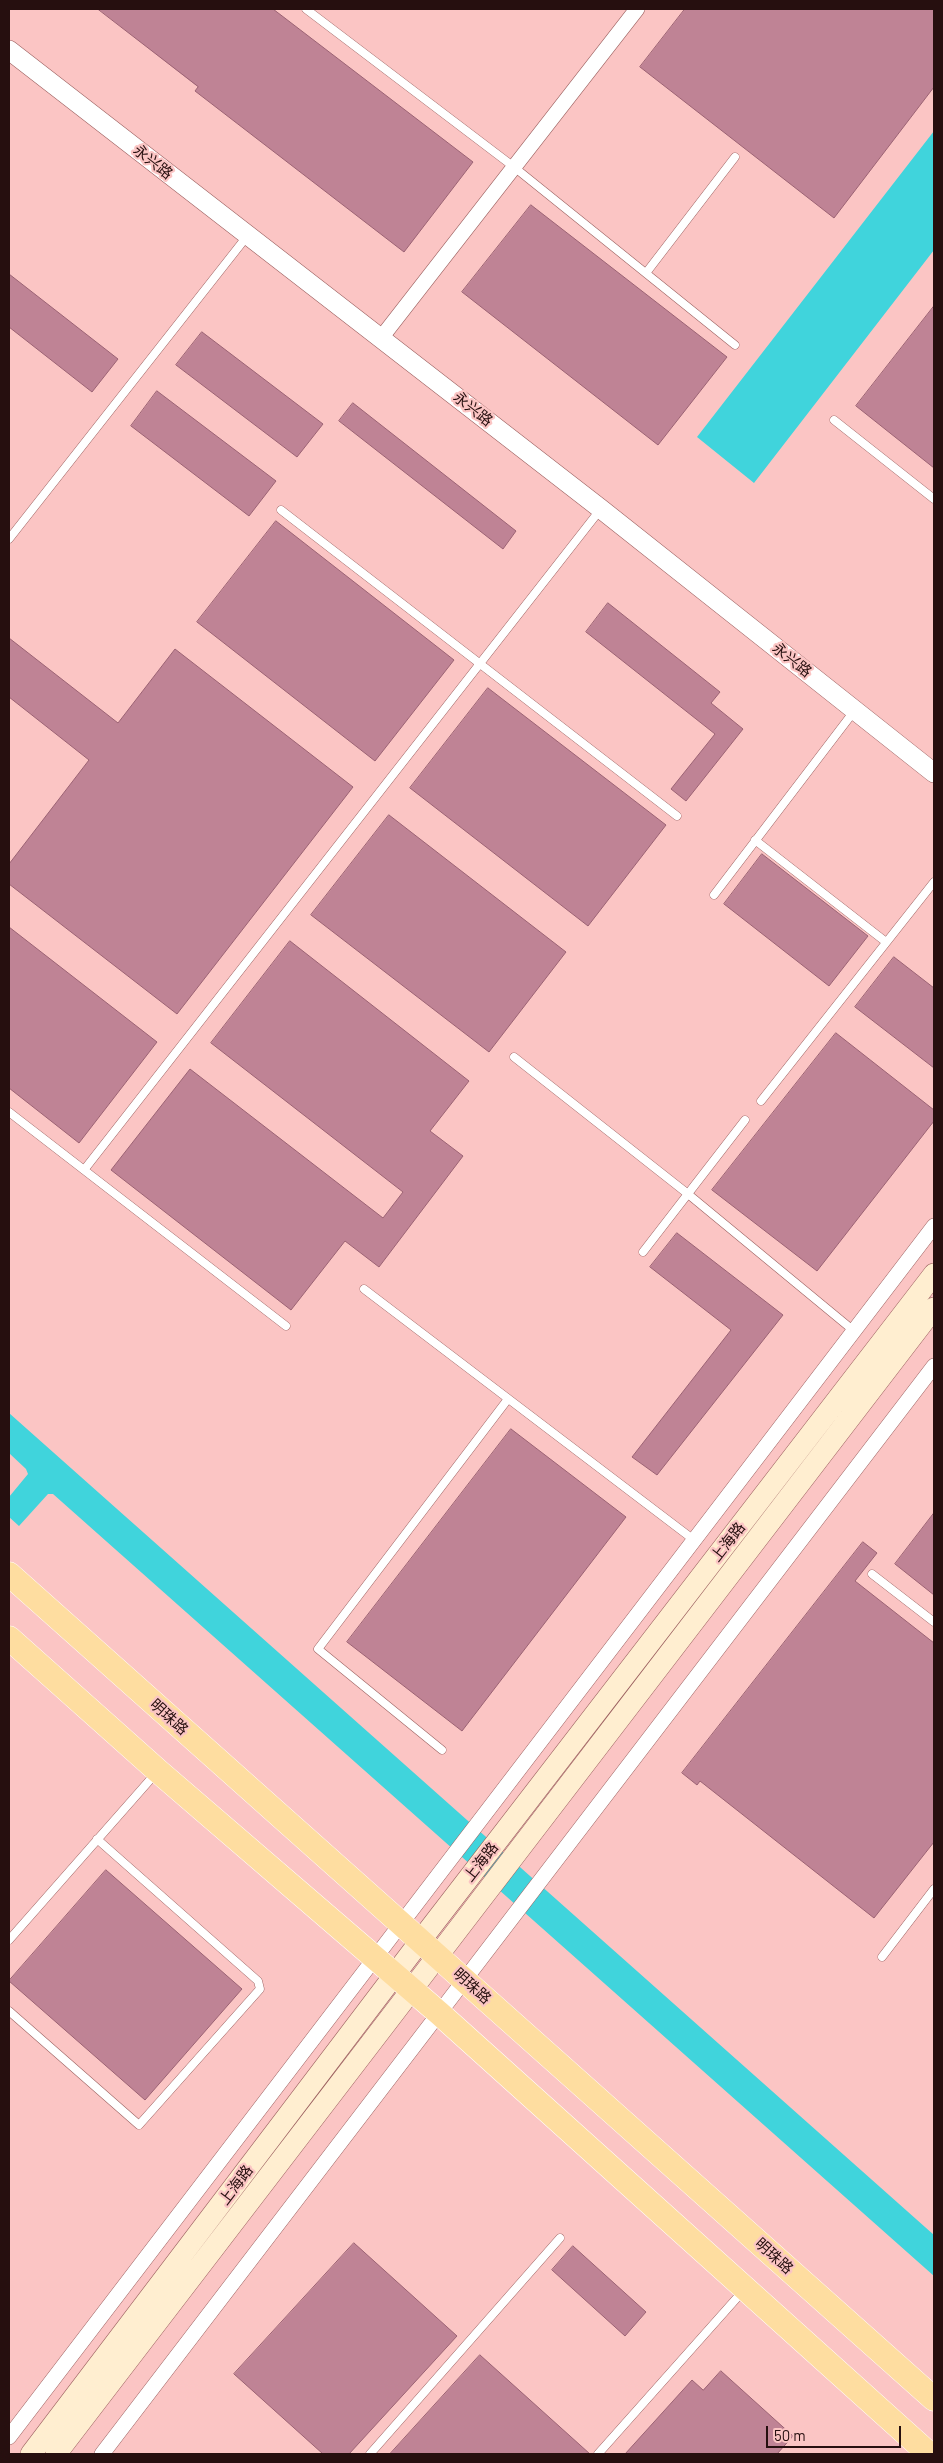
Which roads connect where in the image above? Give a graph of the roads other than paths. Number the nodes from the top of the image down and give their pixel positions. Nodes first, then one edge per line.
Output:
1 (306, 9) edge
2 (637, 9) edge
3 (9, 50) edge
4 (735, 157) dead end
5 (514, 167) junction
6 (248, 235) junction
7 (646, 273) junction
8 (381, 338) junction
9 (736, 345) dead end
10 (834, 420) dead end
11 (934, 499) edge
12 (601, 508) junction
13 (281, 510) dead end
14 (9, 539) edge
15 (480, 664) junction
16 (855, 710) junction
17 (934, 773) edge
18 (677, 816) dead end
19 (755, 840) junction
20 (934, 882) edge
21 (714, 895) dead end
22 (886, 942) junction
23 (514, 1057) dead end
24 (761, 1101) dead end
25 (9, 1112) edge
26 (745, 1120) dead end
27 (84, 1170) junction
28 (688, 1194) junction
29 (934, 1226) edge
30 (643, 1252) dead end
31 (934, 1274) edge
32 (364, 1289) dead end
33 (934, 1308) edge
34 (286, 1326) dead end
35 (854, 1331) junction
36 (934, 1366) edge
37 (508, 1399) junction
38 (694, 1540) junction
39 (9, 1574) edge
40 (872, 1574) dead end
41 (934, 1622) edge
42 (9, 1638) edge
43 (442, 1750) dead end
44 (158, 1771) junction
45 (98, 1839) junction
46 (934, 1889) edge
47 (401, 1923) junction
48 (9, 1940) edge
49 (429, 1948) junction
50 (882, 1956) dead end
51 (374, 1958) junction
52 (465, 1979) junction
53 (403, 1983) junction
54 (9, 2010) edge
55 (439, 2013) junction
56 (560, 2238) dead end
57 (745, 2289) junction
58 (934, 2399) edge
59 (9, 2437) edge
60 (31, 2454) edge
61 (56, 2454) edge
62 (102, 2454) edge
63 (370, 2454) edge
64 (598, 2454) edge
65 (929, 2454) edge

1 - 5 lane
2 - 5 street
3 - 6 street, 永兴路
4 - 7 lane
5 - 7 lane
5 - 8 street
6 - 8 street, 永兴路
6 - 14 lane
7 - 9 lane
8 - 12 street, 永兴路
10 - 11 lane
12 - 15 lane
12 - 16 street, 永兴路
13 - 15 lane
15 - 18 lane
15 - 27 lane
16 - 17 street, 永兴路
16 - 19 lane
19 - 21 lane
19 - 22 lane
20 - 22 lane
22 - 24 lane
23 - 28 lane
25 - 27 lane
26 - 28 lane
27 - 34 lane
28 - 30 lane
28 - 35 lane
29 - 35 street
31 - 49 main road, 上海路
32 - 37 lane
33 - 49 main road, 上海路
35 - 38 street
36 - 52 street
37 - 38 lane
37 - 43 lane
38 - 47 street
39 - 47 main road, 明珠路
40 - 41 lane
42 - 44 main road
44 - 45 lane
44 - 51 main road
45 - 48 lane
45 - 54 lane
46 - 50 lane
47 - 49 main road, 明珠路
47 - 51 street
49 - 52 main road, 明珠路
49 - 53 main road, 上海路
51 - 53 main road
51 - 59 street
52 - 55 street
52 - 58 main road, 明珠路
53 - 55 main road
53 - 60 main road, 上海路
53 - 61 main road, 上海路
55 - 57 main road
55 - 62 street
56 - 63 lane
57 - 64 lane
57 - 65 main road

